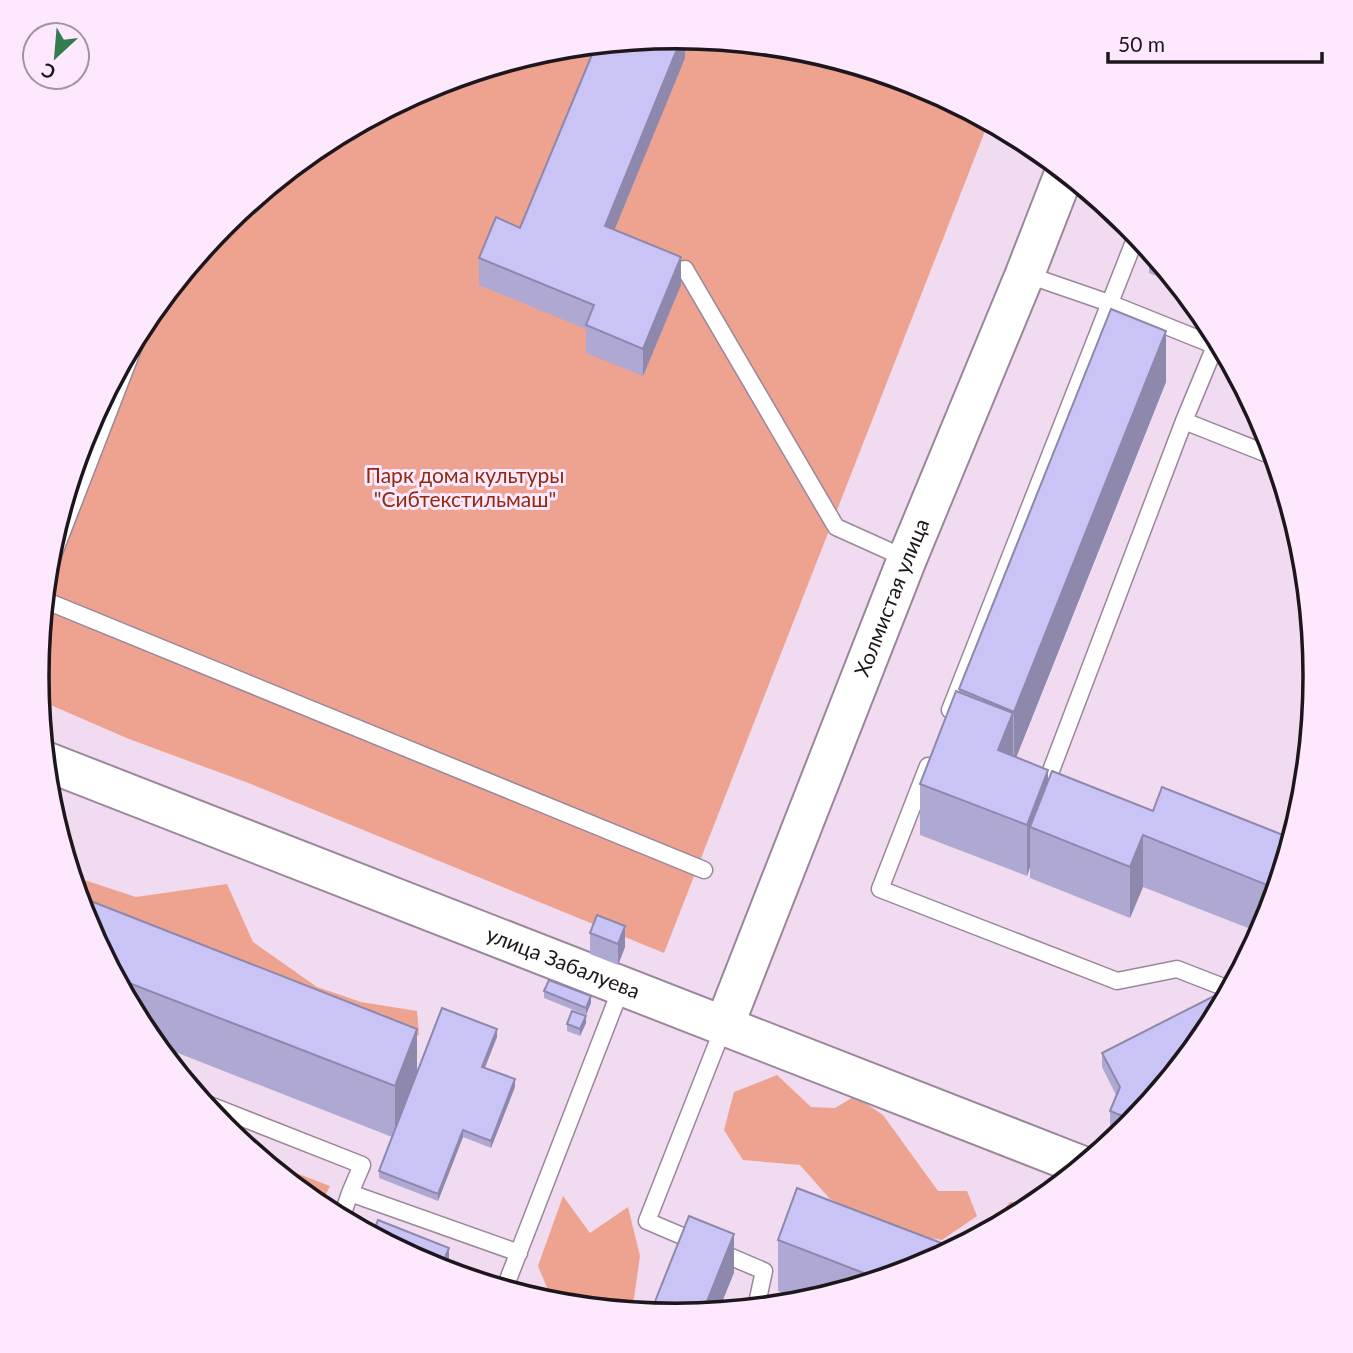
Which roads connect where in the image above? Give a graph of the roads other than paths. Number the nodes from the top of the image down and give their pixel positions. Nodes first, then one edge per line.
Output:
1 (1061, 181) edge
2 (1132, 246) edge
3 (685, 269) dead end
4 (1025, 274) junction
5 (1110, 303) junction
6 (1204, 337) edge
7 (1213, 352) edge
8 (109, 411) edge
9 (1184, 421) junction
10 (1262, 452) edge
11 (77, 492) edge
12 (907, 559) junction
13 (53, 604) edge
14 (946, 720) edge
15 (936, 746) edge
16 (55, 765) edge
17 (1067, 798) edge
18 (704, 870) dead end
19 (622, 986) junction
20 (1222, 987) edge
21 (724, 1026) junction
22 (225, 1111) edge
23 (1073, 1162) edge
24 (350, 1193) junction
25 (345, 1208) edge
26 (519, 1253) junction
27 (508, 1281) edge
28 (758, 1299) edge

1 - 4 street, Холмистая улица
2 - 5 lane
3 - 12 lane
4 - 5 lane
4 - 12 street, Холмистая улица
5 - 6 lane
5 - 14 lane
7 - 9 lane
8 - 11 lane
9 - 10 lane
9 - 17 lane
12 - 21 street, Холмистая улица
13 - 18 lane
15 - 20 lane
16 - 19 street, улица Забалуева
19 - 21 street, улица Забалуева
19 - 26 lane
21 - 23 street, улица Забалуева
21 - 28 lane
22 - 24 lane
24 - 25 lane
24 - 26 lane
26 - 27 lane

